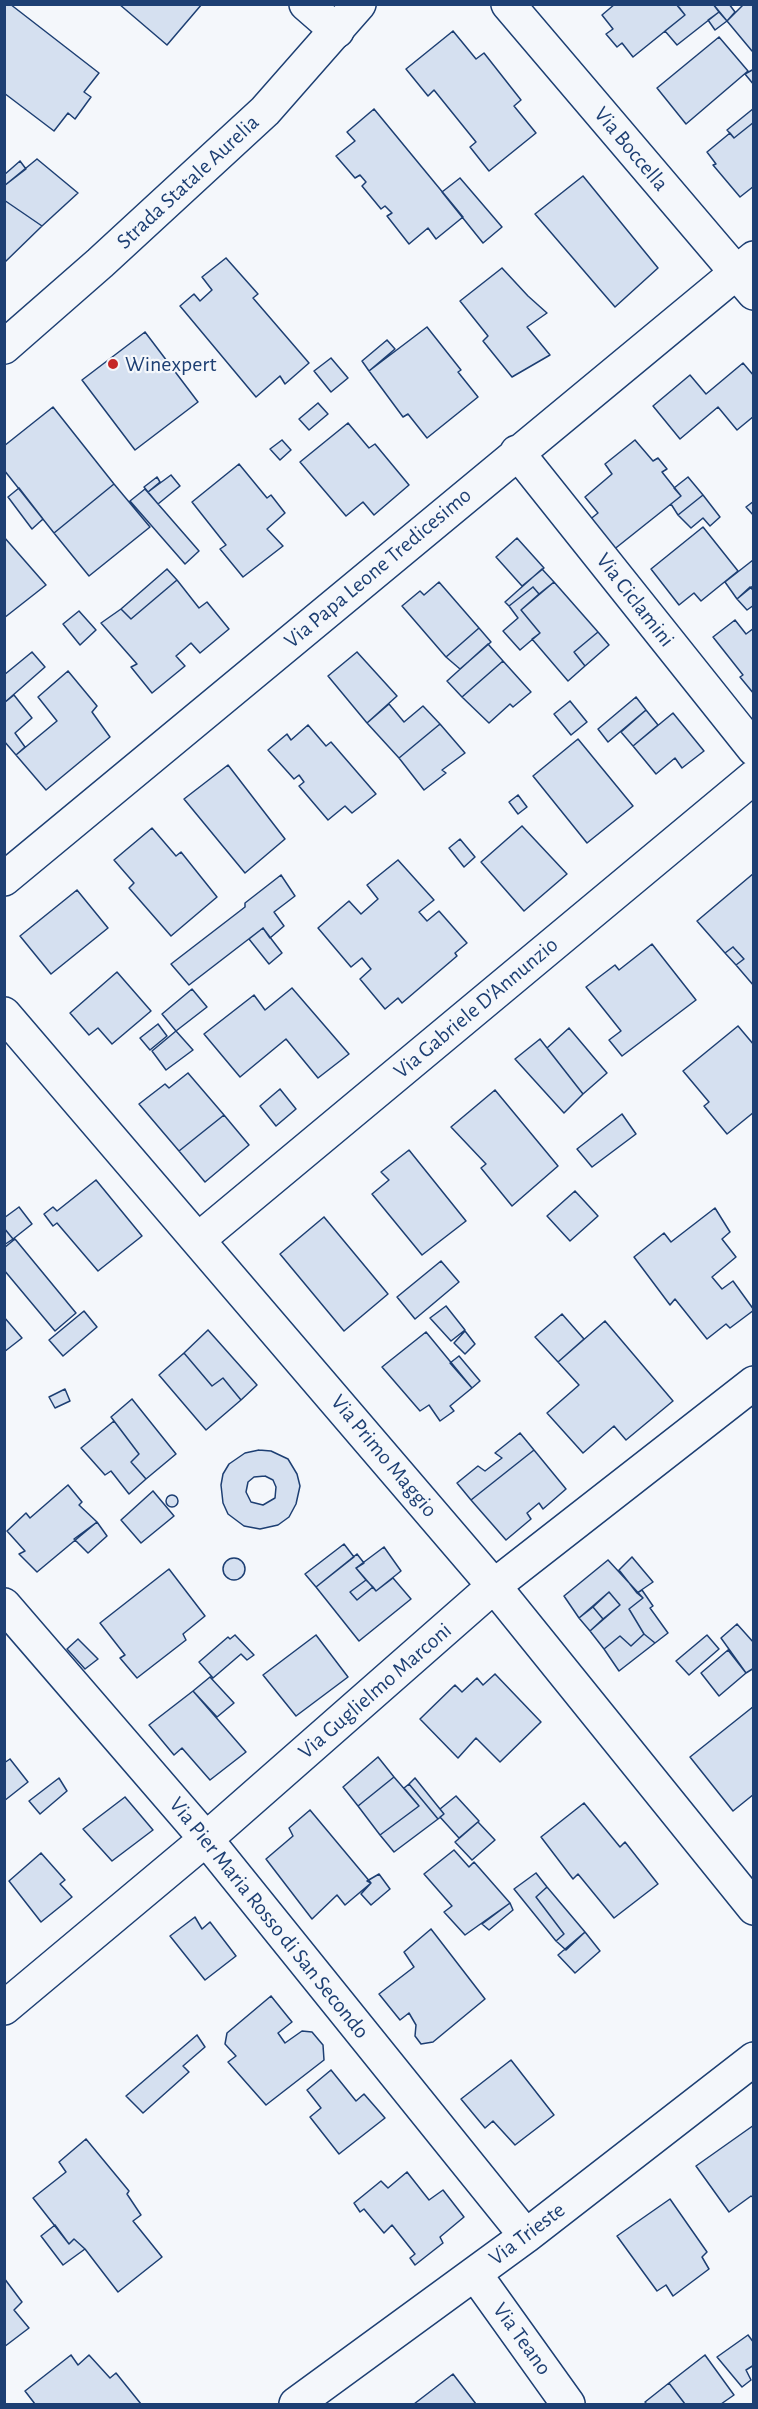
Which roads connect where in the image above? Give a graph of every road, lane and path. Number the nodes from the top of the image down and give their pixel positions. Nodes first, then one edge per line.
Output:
1 (306, 4) edge
2 (359, 4) edge
3 (508, 4) edge
4 (337, 31) junction
5 (748, 274) edge
6 (4, 347) edge
7 (517, 452) junction
8 (753, 749) edge
9 (753, 777) edge
10 (4, 879) edge
11 (4, 1014) edge
12 (199, 1239) junction
13 (753, 1383) edge
14 (495, 1586) junction
15 (4, 1605) edge
16 (206, 1839) junction
17 (749, 1892) edge
18 (4, 2008) edge
19 (753, 2059) edge
20 (526, 2236) junction
21 (475, 2274) junction
22 (297, 2404) edge
23 (568, 2404) edge

1 - 4 street
2 - 4 street, Strada Statale Aurelia
3 - 5 street, Via Boccella
4 - 6 street, Strada Statale Aurelia
5 - 7 street, Via Papa Leone Tredicesimo
7 - 8 street, Via Ciclamini
7 - 10 street, Via Papa Leone Tredicesimo
9 - 12 street, Via Gabriele D'Annunzio
11 - 12 street, Via Primo Maggio
12 - 14 street, Via Primo Maggio
13 - 14 street, Via Guglielmo Marconi
14 - 16 street, Via Guglielmo Marconi
14 - 17 street, Via Primo Maggio
15 - 16 street, Via Pier Maria Rosso di San Secondo
16 - 18 street, Via Guglielmo Marconi
16 - 20 street, Via Pier Maria Rosso di San Secondo
19 - 20 street, Via Trieste
20 - 21 street, Via Trieste
21 - 22 street, Via Trieste
21 - 23 street, Via Teano

